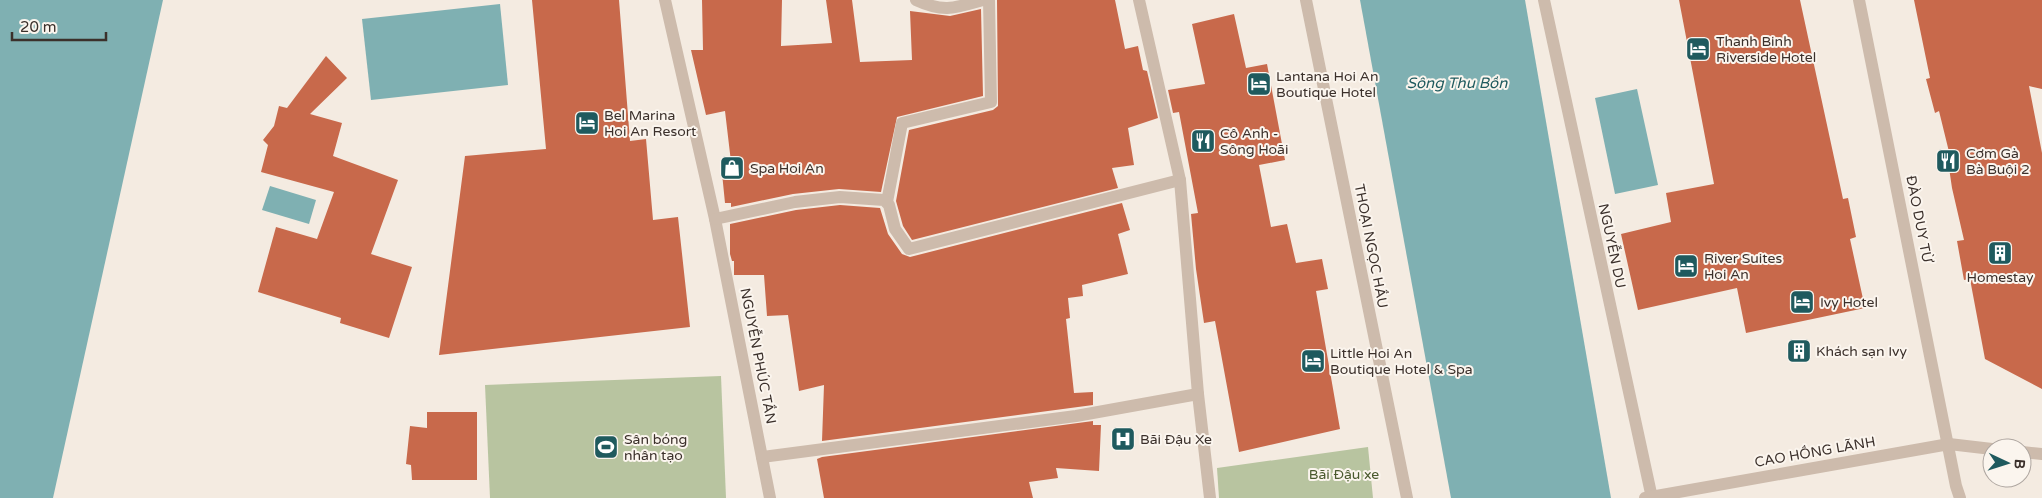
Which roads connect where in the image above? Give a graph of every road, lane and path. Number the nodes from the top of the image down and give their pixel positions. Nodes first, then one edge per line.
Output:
1 (665, 0) edge
2 (916, 0) edge
3 (983, 0) edge
4 (989, 0) edge
5 (1139, 0) edge
6 (1306, 0) edge
7 (1544, 0) edge
8 (1859, 0) edge
9 (1180, 180) junction
10 (887, 202) junction
11 (715, 219) junction
12 (1198, 394) junction
13 (1949, 444) junction
14 (1982, 448) edge
15 (762, 457) junction
16 (1649, 497) edge
17 (770, 498) edge
18 (1210, 498) edge
19 (1407, 498) edge
20 (1960, 498) edge

1 - 11 street, NGUYỄN PHÚC TẦN
2 - 3 street
4 - 10 street
5 - 9 street
6 - 19 street, THOẠI NGỌC HẦU
7 - 16 street, NGUYỄN DU
8 - 13 street, ĐÀO DUY TỪ
9 - 10 street
9 - 12 street
10 - 11 street
11 - 15 street, NGUYỄN PHÚC TẦN
12 - 15 street
12 - 18 street
13 - 14 street, CAO HỒNG LÃNH
13 - 16 street, CAO HỒNG LÃNH
13 - 20 street, ĐÀO DUY TỪ
15 - 17 street, NGUYỄN PHÚC TẦN

